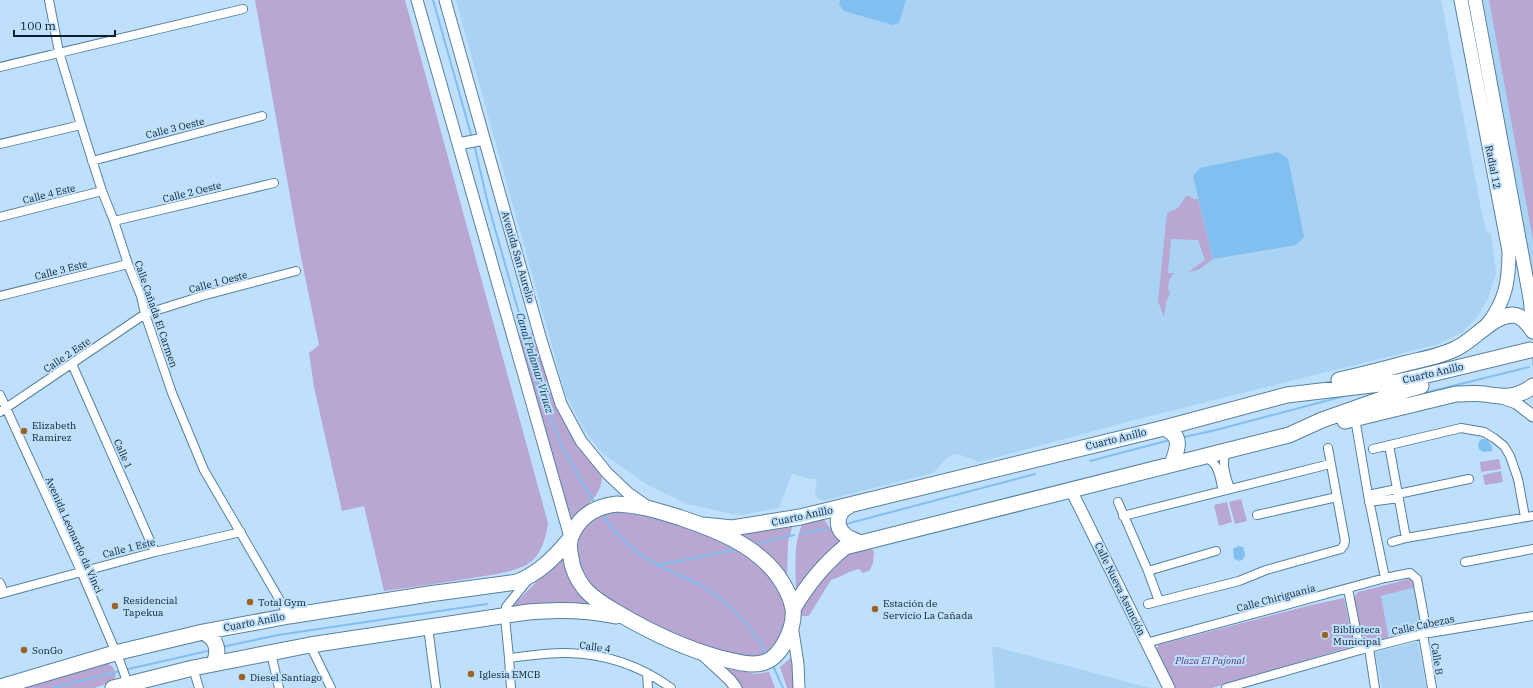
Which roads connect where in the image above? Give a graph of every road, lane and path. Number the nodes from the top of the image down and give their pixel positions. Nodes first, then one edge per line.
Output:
1 (49, 0) edge
2 (418, 0) edge
3 (445, 0) edge
4 (1461, 0) edge
5 (1475, 0) edge
6 (243, 9) dead end
7 (59, 52) junction
8 (0, 67) edge
9 (262, 116) dead end
10 (81, 125) junction
11 (482, 139) junction
12 (462, 143) junction
13 (0, 144) edge
14 (92, 161) junction
15 (274, 183) dead end
16 (102, 191) junction
17 (0, 217) edge
18 (114, 221) junction
19 (128, 264) junction
20 (296, 271) dead end
21 (0, 296) edge
22 (145, 314) junction
23 (1533, 326) edge
24 (1484, 329) junction
25 (1533, 331) edge
26 (72, 364) junction
27 (1533, 386) edge
28 (0, 395) edge
29 (1287, 395) junction
30 (1498, 397) junction
31 (3, 410) edge
32 (1533, 416) edge
33 (1355, 418) junction
34 (1164, 428) junction
35 (1289, 435) junction
36 (1390, 445) junction
37 (1328, 448) dead end
38 (1373, 449) dead end
39 (1230, 450) junction
40 (1204, 456) junction
41 (1172, 464) junction
42 (1330, 464) junction
43 (1469, 479) dead end
44 (1071, 490) junction
45 (1226, 490) junction
46 (1398, 493) junction
47 (1337, 497) junction
48 (1368, 498) junction
49 (1118, 502) dead end
50 (849, 506) junction
51 (650, 508) junction
52 (1257, 515) dead end
53 (1123, 516) junction
54 (1529, 517) edge
55 (703, 525) junction
56 (241, 532) junction
57 (1406, 538) junction
58 (569, 539) junction
59 (1392, 542) dead end
60 (860, 543) junction
61 (1533, 549) edge
62 (1216, 551) dead end
63 (155, 552) junction
64 (1465, 562) dead end
65 (81, 571) junction
66 (1148, 571) junction
67 (1410, 573) joint
68 (531, 576) junction
69 (1385, 578) junction
70 (0, 583) edge
71 (1348, 589) junction
72 (2, 593) edge
73 (1158, 601) junction
74 (1148, 604) dead end
75 (289, 616) junction
76 (792, 616) junction
77 (1533, 616) edge
78 (504, 617) junction
79 (625, 618) junction
80 (428, 627) junction
81 (1425, 633) junction
82 (1146, 643) junction
83 (218, 646) junction
84 (310, 646) junction
85 (1365, 649) junction
86 (700, 652) junction
87 (271, 653) junction
88 (117, 657) junction
89 (509, 658) junction
90 (193, 668) junction
91 (647, 672) junction
92 (120, 684) edge
93 (0, 687) edge
94 (199, 688) edge
95 (279, 688) edge
96 (331, 688) edge
97 (436, 688) edge
98 (511, 688) edge
99 (648, 688) edge
100 (671, 688) edge
101 (736, 688) edge
102 (799, 688) edge
103 (1169, 688) edge
104 (1226, 688) edge
105 (1375, 688) edge
106 (1432, 688) edge

1 - 7 street, Calle Cañada El Carmen
2 - 12 main road
3 - 11 main road, Avenida San Aurelio
4 - 24 main road, Radial 12
5 - 23 main road, Radial 12
6 - 7 street
7 - 8 street
7 - 10 street, Calle Cañada El Carmen
9 - 14 street, Calle 3 Oeste
10 - 13 street
10 - 14 street, Calle Cañada El Carmen
11 - 12 main road
11 - 51 main road, Avenida San Aurelio
12 - 58 main road
14 - 16 street, Calle Cañada El Carmen
15 - 18 street, Calle 2 Oeste
16 - 17 street, Calle 4 Este
16 - 18 street, Calle Cañada El Carmen
18 - 19 street, Calle Cañada El Carmen
19 - 21 street, Calle 3 Este
19 - 22 street, Calle Cañada El Carmen
20 - 22 street, Calle 1 Oeste
22 - 26 street, Calle 2 Este
22 - 56 street, Calle Cañada El Carmen
24 - 25 highway
24 - 29 highway
26 - 31 street, Calle 2 Este
26 - 63 street, Calle 1
27 - 30 highway
28 - 31 street, Avenida Leonardo da Vinci
29 - 34 highway, Cuarto Anillo
29 - 35 highway, Cuarto Anillo
30 - 32 main road
30 - 33 highway
31 - 65 street, Avenida Leonardo da Vinci
33 - 35 highway
33 - 48 street
34 - 41 highway
34 - 50 highway, Cuarto Anillo
35 - 39 highway, Cuarto Anillo
36 - 38 street
36 - 46 street
36 - 54 street
37 - 42 street
39 - 40 highway, Cuarto Anillo
39 - 45 street
40 - 41 highway, Cuarto Anillo
40 - 45 street
41 - 44 highway, Cuarto Anillo
42 - 45 street
42 - 47 street
43 - 46 street
44 - 60 highway, Cuarto Anillo
44 - 82 main road, Calle Nueva Asunción
45 - 53 street
46 - 48 street
46 - 57 street
47 - 52 street
47 - 73 street
48 - 69 street
49 - 53 street
50 - 55 highway, Cuarto Anillo
50 - 60 highway
51 - 55 highway
51 - 58 highway, Cuarto Anillo
53 - 66 street
54 - 57 street
55 - 76 highway
56 - 63 street, Calle 1 Este
56 - 75 street, Calle Cañada El Carmen
57 - 59 street
58 - 68 highway, Cuarto Anillo
58 - 79 highway
60 - 76 highway, Cuarto Anillo
61 - 64 street
62 - 66 street
63 - 65 street, Calle 1 Este
65 - 72 street, Calle 1 Este
65 - 88 street, Avenida Leonardo da Vinci
66 - 73 street
67 - 69 street, Calle Chiriguanía
67 - 81 street, Calle B
68 - 75 highway, Cuarto Anillo
68 - 78 street
69 - 71 street, Calle Chiriguanía
70 - 72 street
71 - 82 street, Calle Chiriguanía
71 - 85 street
73 - 74 street
75 - 83 highway, Cuarto Anillo
76 - 86 highway, Cuarto Anillo
76 - 102 main road
77 - 81 street, Calle Cabezas
78 - 79 highway, Cuarto Anillo
78 - 80 highway, Cuarto Anillo
78 - 89 street
79 - 86 highway
80 - 84 highway, Cuarto Anillo
80 - 97 street
81 - 85 street, Calle Cabezas
81 - 106 street, Calle B
82 - 103 main road, Calle Nueva Asunción
83 - 87 highway, Cuarto Anillo
83 - 88 highway, Cuarto Anillo
83 - 90 highway, Cuarto Anillo
84 - 87 highway, Cuarto Anillo
84 - 96 street
85 - 104 street, Calle Cabezas
85 - 105 street
86 - 101 main road
87 - 95 street
88 - 92 street, Avenida Leonardo da Vinci
88 - 93 highway, Cuarto Anillo
89 - 91 street, Calle 4
89 - 98 street
90 - 92 highway, Cuarto Anillo
90 - 94 street
91 - 99 street
91 - 100 street, Calle 4

